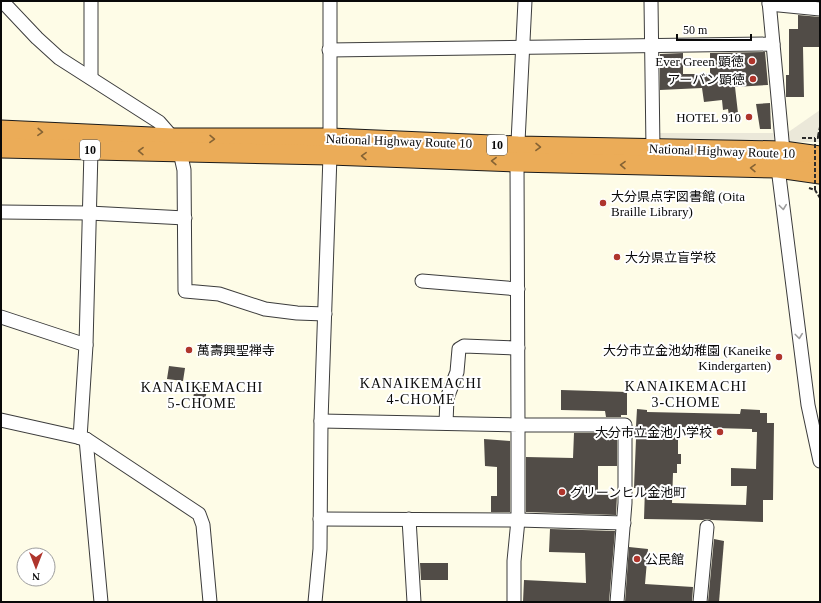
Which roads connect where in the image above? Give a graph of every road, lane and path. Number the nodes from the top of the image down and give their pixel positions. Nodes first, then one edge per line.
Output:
1 (2, 1) edge
2 (91, 1) edge
3 (330, 1) edge
4 (525, 1) edge
5 (651, 1) edge
6 (769, 2) edge
7 (820, 9) edge
8 (773, 44) junction
9 (523, 47) junction
10 (652, 47) junction
11 (329, 50) junction
12 (91, 78) junction
13 (820, 127) edge
14 (1, 130) edge
15 (798, 138) dead end
16 (815, 138) junction
17 (176, 145) junction
18 (330, 146) junction
19 (1, 148) edge
20 (653, 149) junction
21 (91, 150) junction
22 (518, 154) junction
23 (820, 156) edge
24 (781, 160) junction
25 (817, 182) edge
26 (820, 198) edge
27 (1, 212) edge
28 (89, 213) junction
29 (184, 218) junction
30 (422, 281) dead end
31 (518, 289) junction
32 (325, 314) junction
33 (1, 317) edge
34 (86, 345) junction
35 (518, 348) junction
36 (814, 405) edge
37 (1, 420) edge
38 (321, 421) junction
39 (446, 423) junction
40 (518, 425) junction
41 (83, 438) junction
42 (820, 462) edge
43 (320, 519) junction
44 (409, 519) junction
45 (518, 520) junction
46 (624, 523) junction
47 (707, 527) dead end
48 (102, 602) edge
49 (210, 602) edge
50 (315, 602) edge
51 (414, 602) edge
52 (514, 602) edge
53 (618, 602) edge
54 (700, 602) edge

1 - 12 street
2 - 12 street
3 - 11 street
4 - 9 street
5 - 10 street
6 - 7 street
6 - 8 street
8 - 10 street
8 - 24 street
9 - 10 street
9 - 11 street
9 - 22 street
10 - 20 street
11 - 18 street
12 - 17 street
13 - 16 path, bridge
14 -> 17 highway, National Highway Route 10 / 10
15 - 16 path
16 - 25 path, bridge
17 - 18 highway, National Highway Route 10 / 10
17 -> 21 highway, National Highway Route 10 / 10
17 - 29 street
18 - 22 highway, National Highway Route 10 / 10
18 - 32 street
19 - 21 highway, National Highway Route 10 / 10
22 -> 20 highway, National Highway Route 10 / 10
20 - 24 highway, National Highway Route 10 / 10
21 - 28 street
24 -> 22 highway, National Highway Route 10 / 10
22 - 31 street
23 - 24 highway, National Highway Route 10 / 10
24 - 25 highway, National Highway Route 10 / 10
24 -> 36 street
25 - 26 path
27 - 28 street
28 - 29 street
28 - 34 street
29 - 32 street
30 - 31 street
31 - 35 street
32 - 38 street
33 - 34 street
34 - 41 street
35 - 39 street
35 - 40 street
36 - 42 street
37 - 41 street
38 - 39 street
38 - 43 street
39 - 40 street
40 - 45 street
40 - 46 street
41 - 48 street
41 - 49 street
43 - 44 street
43 - 50 street
44 - 45 street
44 - 51 street
45 - 46 street
45 - 52 street
46 - 53 street
47 - 54 street

